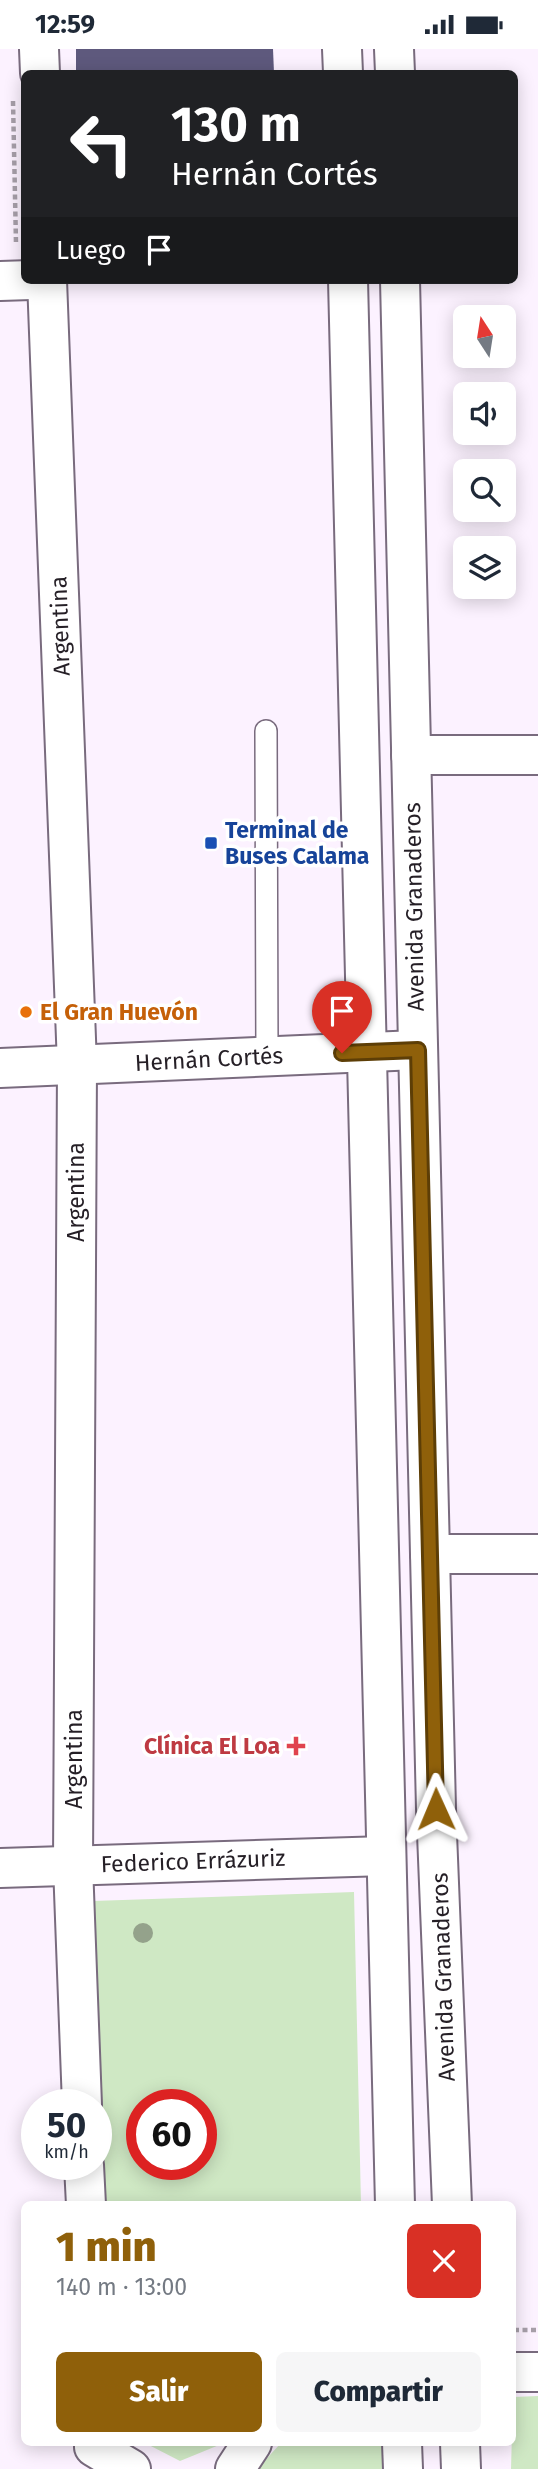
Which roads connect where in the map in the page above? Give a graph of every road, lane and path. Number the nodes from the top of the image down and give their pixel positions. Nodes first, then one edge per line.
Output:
1 (39, 49) edge
2 (342, 49) edge
3 (394, 49) edge
4 (40, 70) edge
5 (343, 70) edge
6 (395, 70) edge
7 (21, 280) edge
8 (0, 281) edge
9 (47, 284) edge
10 (348, 284) edge
11 (400, 284) edge
12 (266, 731) dead end
13 (411, 755) junction
14 (538, 755) edge
15 (418, 1050) junction
16 (367, 1052) junction
17 (267, 1057) junction
18 (77, 1065) junction
19 (0, 1068) edge
20 (430, 1554) junction
21 (538, 1554) edge
22 (387, 1856) junction
23 (73, 1865) junction
24 (0, 1868) edge
25 (81, 2089) edge
26 (85, 2180) edge
27 (86, 2201) edge
28 (395, 2201) edge
29 (452, 2201) edge
30 (516, 2330) edge
31 (538, 2330) edge
32 (516, 2372) edge
33 (538, 2372) edge
34 (250, 2446) edge
35 (402, 2446) edge
36 (460, 2446) edge
37 (94, 2453) edge
38 (131, 2469) edge
39 (235, 2469) edge
40 (403, 2469) edge
41 (461, 2469) edge

1 - 4 main road
2 - 5 main road
3 - 6 main road
7 - 8 main road
9 - 18 main road, Argentina
10 - 16 main road
11 - 13 main road, Avenida Granaderos
12 - 17 lane
13 - 14 main road
13 - 15 main road, Avenida Granaderos
15 - 16 main road, Hernán Cortés
15 - 20 main road, Avenida Granaderos
16 - 17 main road, Hernán Cortés
16 - 22 main road
17 - 18 main road, Hernán Cortés
18 - 19 main road, Hernán Cortés
18 - 23 main road, Argentina
20 - 21 main road
20 - 29 main road, Avenida Granaderos
22 - 23 main road, Federico Errázuriz
22 - 28 main road
23 - 24 main road, Federico Errázuriz
23 - 25 main road, Argentina
26 - 27 main road
30 - 31 path
32 - 33 main road
34 - 39 main road
35 - 40 main road
36 - 41 main road
37 - 38 main road

